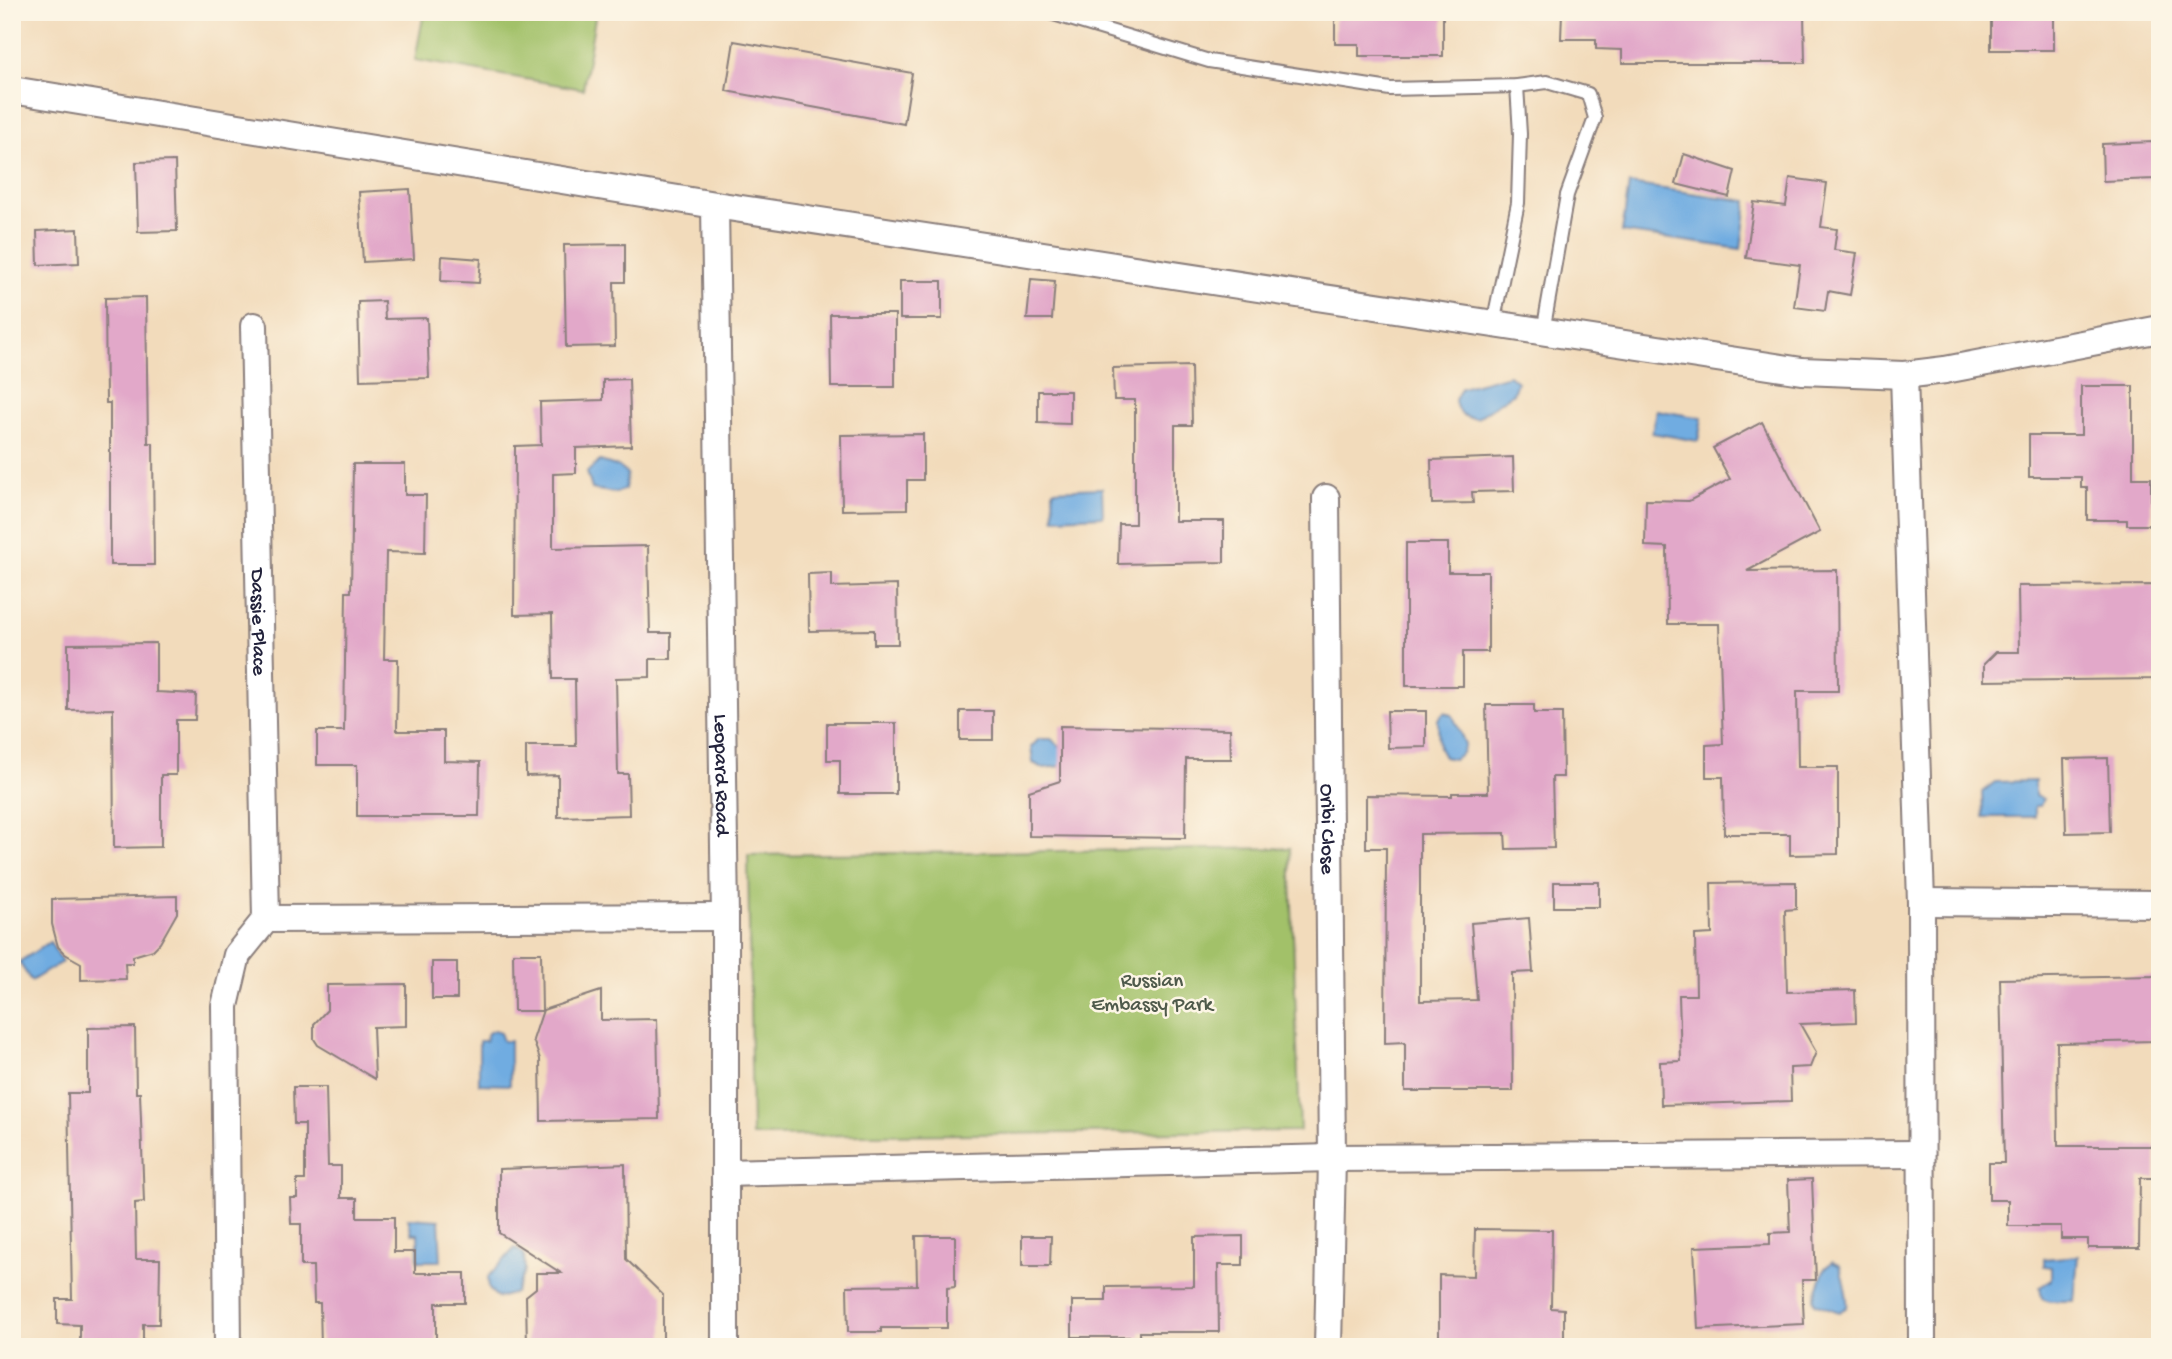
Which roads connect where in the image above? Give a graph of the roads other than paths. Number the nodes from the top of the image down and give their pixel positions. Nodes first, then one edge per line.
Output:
1 (1047, 12) edge
2 (1517, 86) junction
3 (12, 90) edge
4 (715, 205) junction
5 (1493, 324) junction
6 (254, 326) dead end
7 (2160, 329) edge
8 (1543, 332) junction
9 (1904, 375) junction
10 (1326, 498) dead end
11 (1921, 902) junction
12 (2160, 904) edge
13 (725, 917) junction
14 (266, 919) junction
15 (1921, 1154) junction
16 (1332, 1158) junction
17 (725, 1173) junction
18 (228, 1347) edge
19 (725, 1347) edge
20 (1328, 1347) edge
21 (1922, 1347) edge

1 - 2 lane
2 - 5 lane
2 - 8 lane
3 - 4 street
4 - 5 street
4 - 13 street, Leopard Road
5 - 8 street
6 - 14 street, Dassie Place
7 - 9 street
8 - 9 street
9 - 11 street
10 - 16 street, Oribi Close
11 - 12 street
11 - 15 street
13 - 14 street
13 - 17 street, Leopard Road
14 - 18 street
15 - 16 street
15 - 21 street
16 - 17 street
16 - 20 street, Oribi Close
17 - 19 street, Leopard Road

